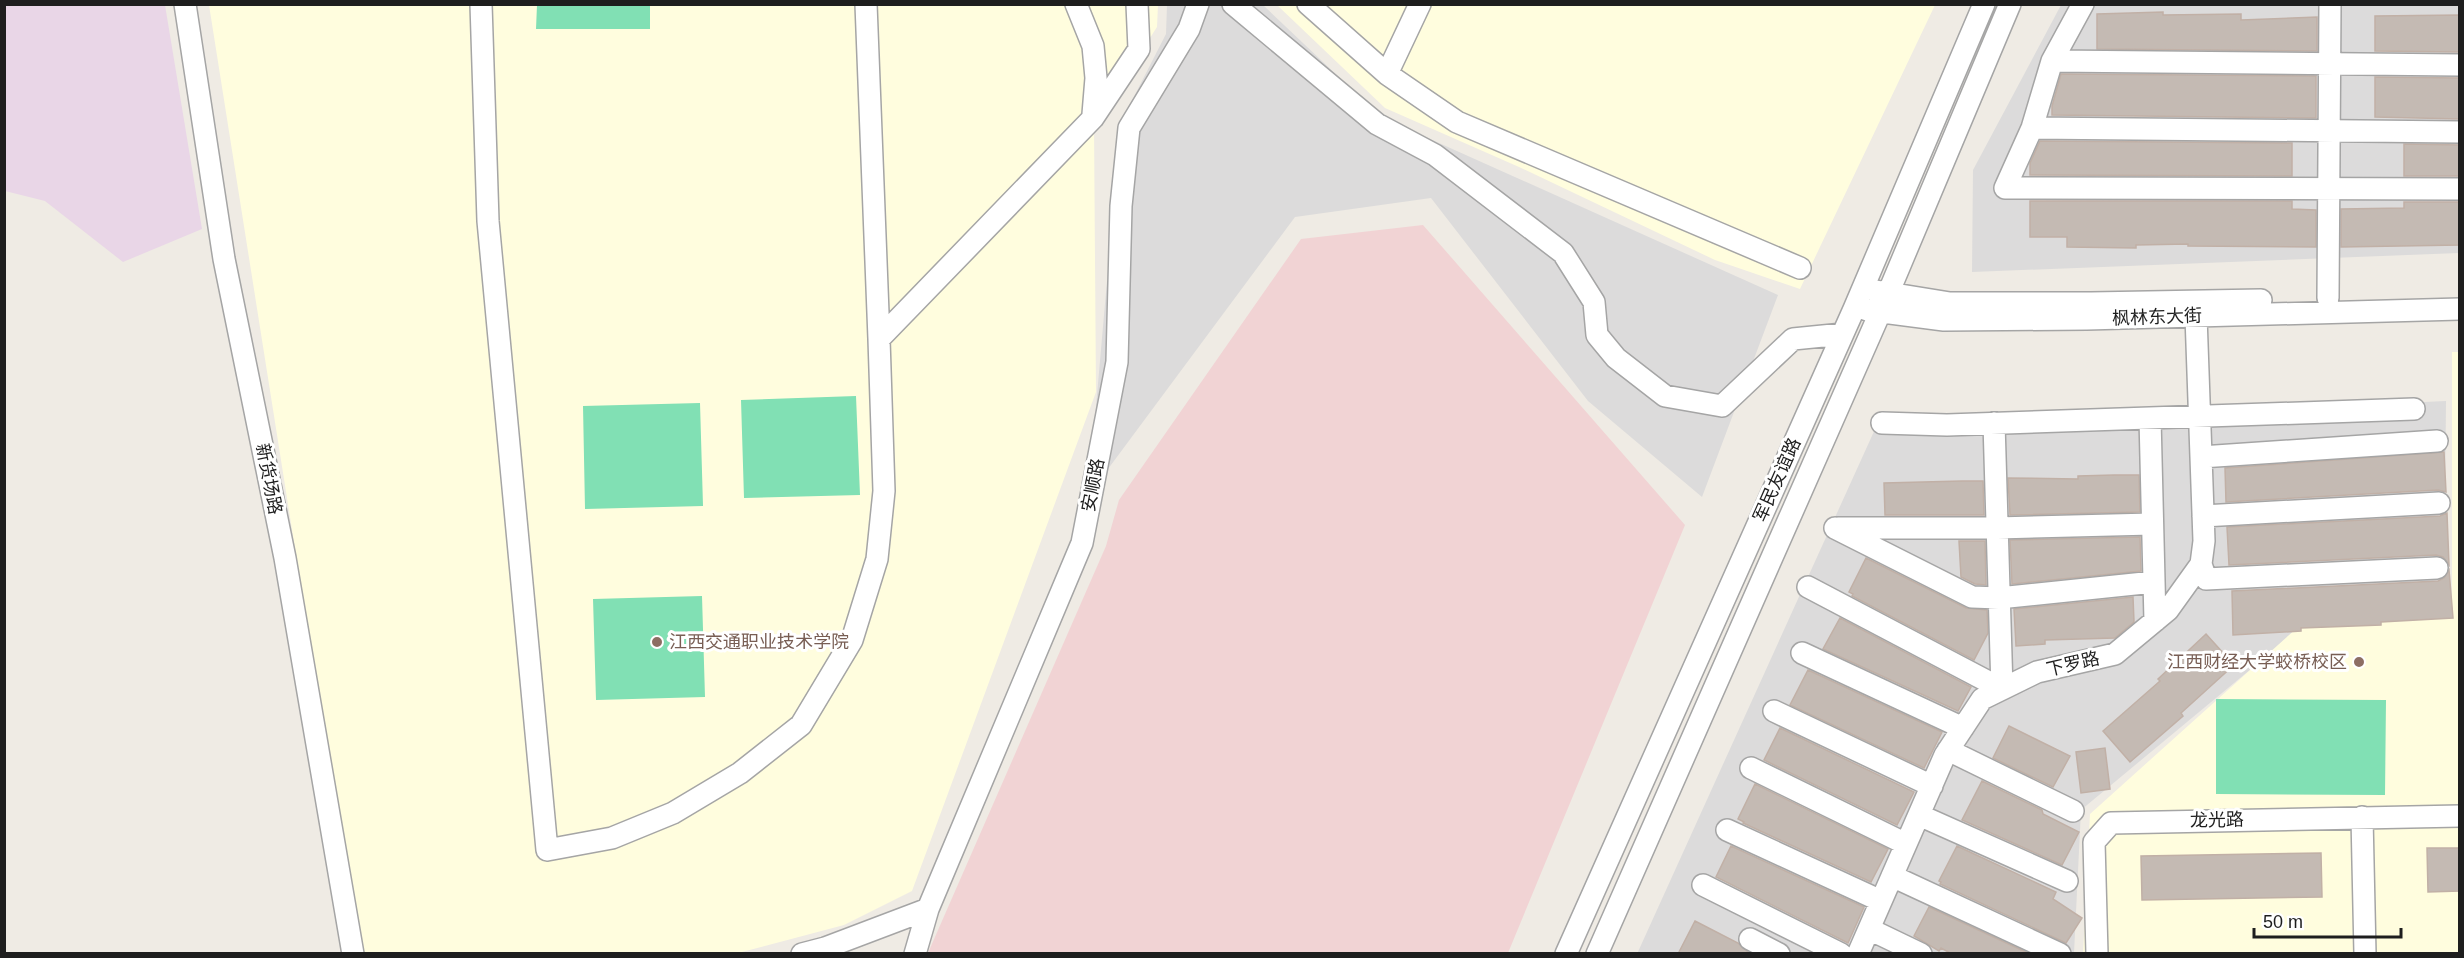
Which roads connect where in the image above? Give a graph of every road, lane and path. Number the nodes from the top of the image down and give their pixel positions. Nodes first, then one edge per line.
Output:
1 (185, 4) edge
2 (481, 4) edge
3 (866, 4) edge
4 (1076, 4) edge
5 (1137, 4) edge
6 (1198, 4) edge
7 (1233, 4) edge
8 (1308, 4) edge
9 (1420, 4) edge
10 (1984, 4) edge
11 (2010, 4) edge
12 (2084, 4) edge
13 (2330, 4) edge
14 (2052, 61) junction
15 (2330, 64) junction
16 (2460, 65) edge
17 (1387, 74) junction
18 (1093, 118) junction
19 (2032, 128) junction
20 (2329, 131) junction
21 (2460, 132) edge
22 (2329, 188) junction
23 (2460, 189) edge
24 (1800, 268) dead end
25 (2460, 297) edge
26 (2328, 298) junction
27 (1858, 299) junction
28 (1884, 302) junction
29 (2460, 309) edge
30 (2196, 316) junction
31 (1843, 334) junction
32 (879, 339) junction
33 (2414, 409) dead end
34 (2200, 416) junction
35 (2150, 418) junction
36 (1882, 423) dead end
37 (1994, 423) junction
38 (2437, 441) dead end
39 (2201, 457) junction
40 (2439, 503) dead end
41 (2203, 516) junction
42 (2152, 524) junction
43 (1997, 528) junction
44 (2201, 564) junction
45 (2437, 568) dead end
46 (2154, 582) junction
47 (1808, 586) dead end
48 (1999, 598) junction
49 (2155, 621) junction
50 (1802, 653) dead end
51 (2002, 689) junction
52 (1774, 711) dead end
53 (1963, 728) junction
54 (1948, 750) junction
55 (1751, 768) dead end
56 (1932, 786) junction
57 (2073, 811) dead end
58 (1919, 815) junction
59 (2460, 816) edge
60 (2362, 817) junction
61 (1727, 830) dead end
62 (1906, 843) junction
63 (1892, 876) junction
64 (2067, 881) dead end
65 (1703, 885) dead end
66 (1881, 901) junction
67 (928, 909) junction
68 (1869, 929) junction
69 (1749, 939) dead end
70 (353, 954) edge
71 (802, 954) edge
72 (915, 954) edge
73 (1566, 954) edge
74 (1597, 954) edge
75 (1779, 954) edge
76 (1841, 954) edge
77 (1858, 954) edge
78 (1921, 954) edge
79 (2060, 954) edge
80 (2097, 954) edge
81 (2365, 954) edge

1 - 70 street, 新货场路
2 - 32 street
3 - 32 street
4 - 18 street
5 - 18 street
6 - 67 street, 安顺路
7 - 31 street
8 - 17 street
9 - 17 street
10 - 27 street, 军民友谊路
11 - 28 street, 军民友谊路
12 - 14 street
13 - 15 street
14 - 15 street
14 - 19 street
15 - 16 street
15 - 20 street
17 - 24 street
18 - 32 street
19 - 20 street
19 - 22 street
20 - 21 street
20 - 22 street
22 - 23 street
22 - 26 street
25 - 26 street, 枫林东大街
26 - 28 street, 枫林东大街
27 - 28 street, 枫林东大街
27 - 31 street, 军民友谊路
28 - 30 street, 枫林东大街
28 - 74 street, 军民友谊路
29 - 30 street, 枫林东大街
30 - 34 street
31 - 73 street, 军民友谊路
33 - 34 street
34 - 35 street
34 - 39 street
35 - 37 street
35 - 42 street
36 - 37 street
37 - 43 street
38 - 39 street
39 - 41 street
40 - 41 street
41 - 44 street
42 - 43 street
42 - 46 street
43 - 48 street
43 - 48 street
44 - 45 street
44 - 49 street, 下罗路
46 - 48 street
46 - 49 street
47 - 51 street
48 - 51 street
49 - 51 street, 下罗路
50 - 53 street
51 - 53 street, 下罗路
52 - 56 street
53 - 54 street, 下罗路
54 - 56 street, 下罗路
54 - 57 street
55 - 62 street
56 - 58 street, 下罗路
58 - 62 street, 下罗路
58 - 64 street
59 - 60 street, 龙光路
60 - 80 street, 龙光路
60 - 81 street
61 - 66 street
62 - 63 street, 下罗路
63 - 66 street, 下罗路
63 - 79 street
65 - 76 street
66 - 68 street, 下罗路
67 - 71 street
67 - 72 street, 安顺路
68 - 77 street, 下罗路
68 - 78 street
69 - 75 street

